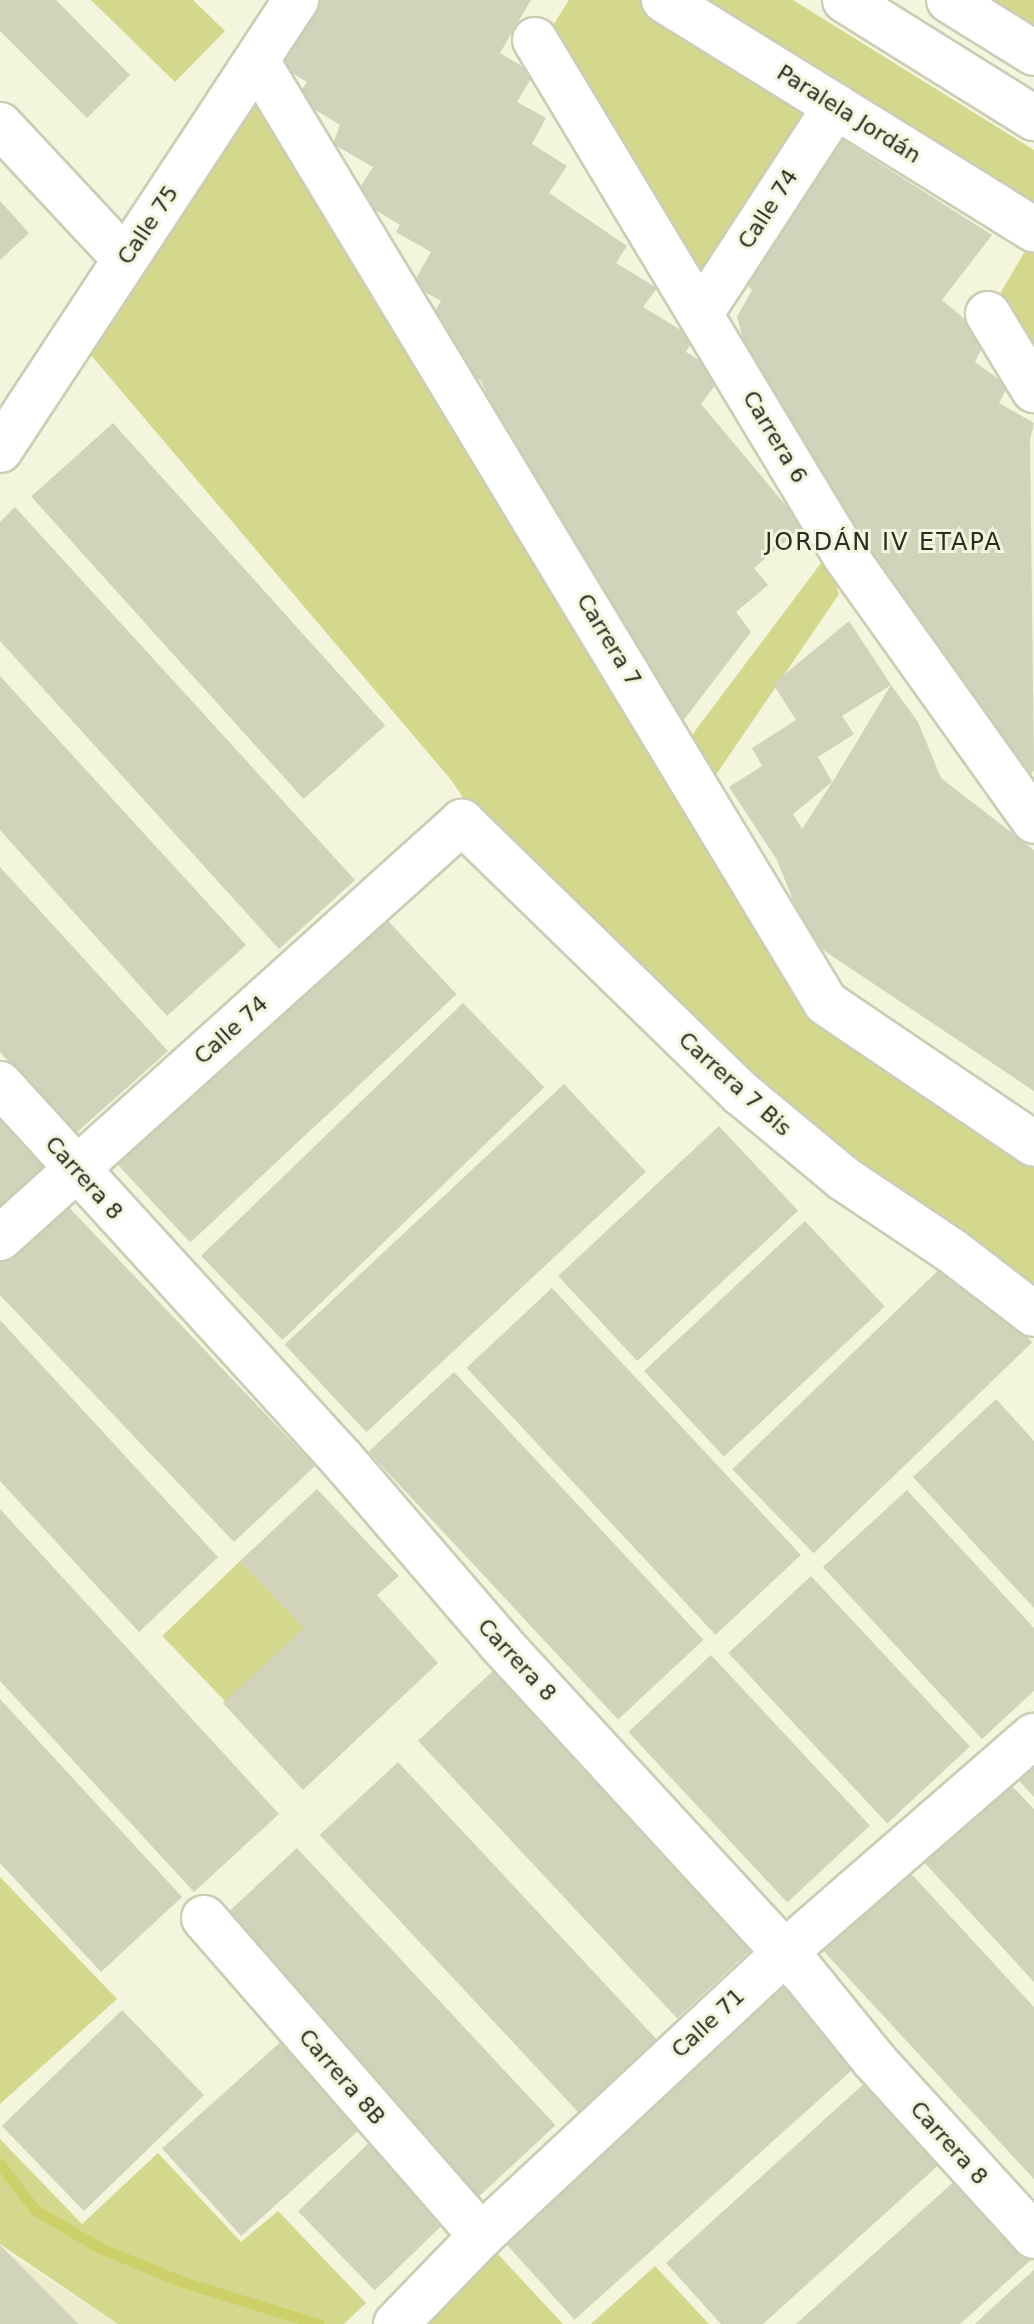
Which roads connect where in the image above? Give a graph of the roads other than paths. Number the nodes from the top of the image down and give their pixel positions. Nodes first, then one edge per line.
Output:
1 (296, 0) edge
2 (664, 0) edge
3 (845, 0) edge
4 (949, 0) edge
5 (535, 40) dead end
6 (1034, 53) edge
7 (258, 63) junction
8 (836, 106) junction
9 (1034, 118) edge
10 (0, 125) edge
11 (1034, 229) edge
12 (125, 259) junction
13 (701, 313) junction
14 (988, 314) dead end
15 (1034, 390) edge
16 (0, 450) edge
17 (1033, 818) edge
18 (462, 822) joint
19 (0, 1084) edge
20 (1034, 1144) edge
21 (77, 1168) junction
22 (0, 1238) edge
23 (1034, 1314) edge
24 (1034, 1736) edge
25 (204, 1918) dead end
26 (784, 1953) junction
27 (481, 2236) junction
28 (1034, 2236) edge
29 (396, 2324) edge

1 - 7 street, Calle 75
2 - 8 street, Paralela Jordán
3 - 9 street
4 - 6 street
5 - 13 street, Carrera 6
7 - 12 street, Calle 75
7 - 20 street, Carrera 7
8 - 11 street, Paralela Jordán
8 - 13 street, Calle 74
10 - 12 street
12 - 16 street, Calle 75
13 - 17 street, Carrera 6
14 - 15 street
18 - 21 street, Calle 74
18 - 23 street, Carrera 7 Bis
19 - 21 street, Carrera 8
21 - 22 street, Calle 74
21 - 26 street, Carrera 8
24 - 26 street, Calle 71
25 - 27 street, Carrera 8B
26 - 27 street, Calle 71
26 - 28 street, Carrera 8
27 - 29 street, Calle 71

